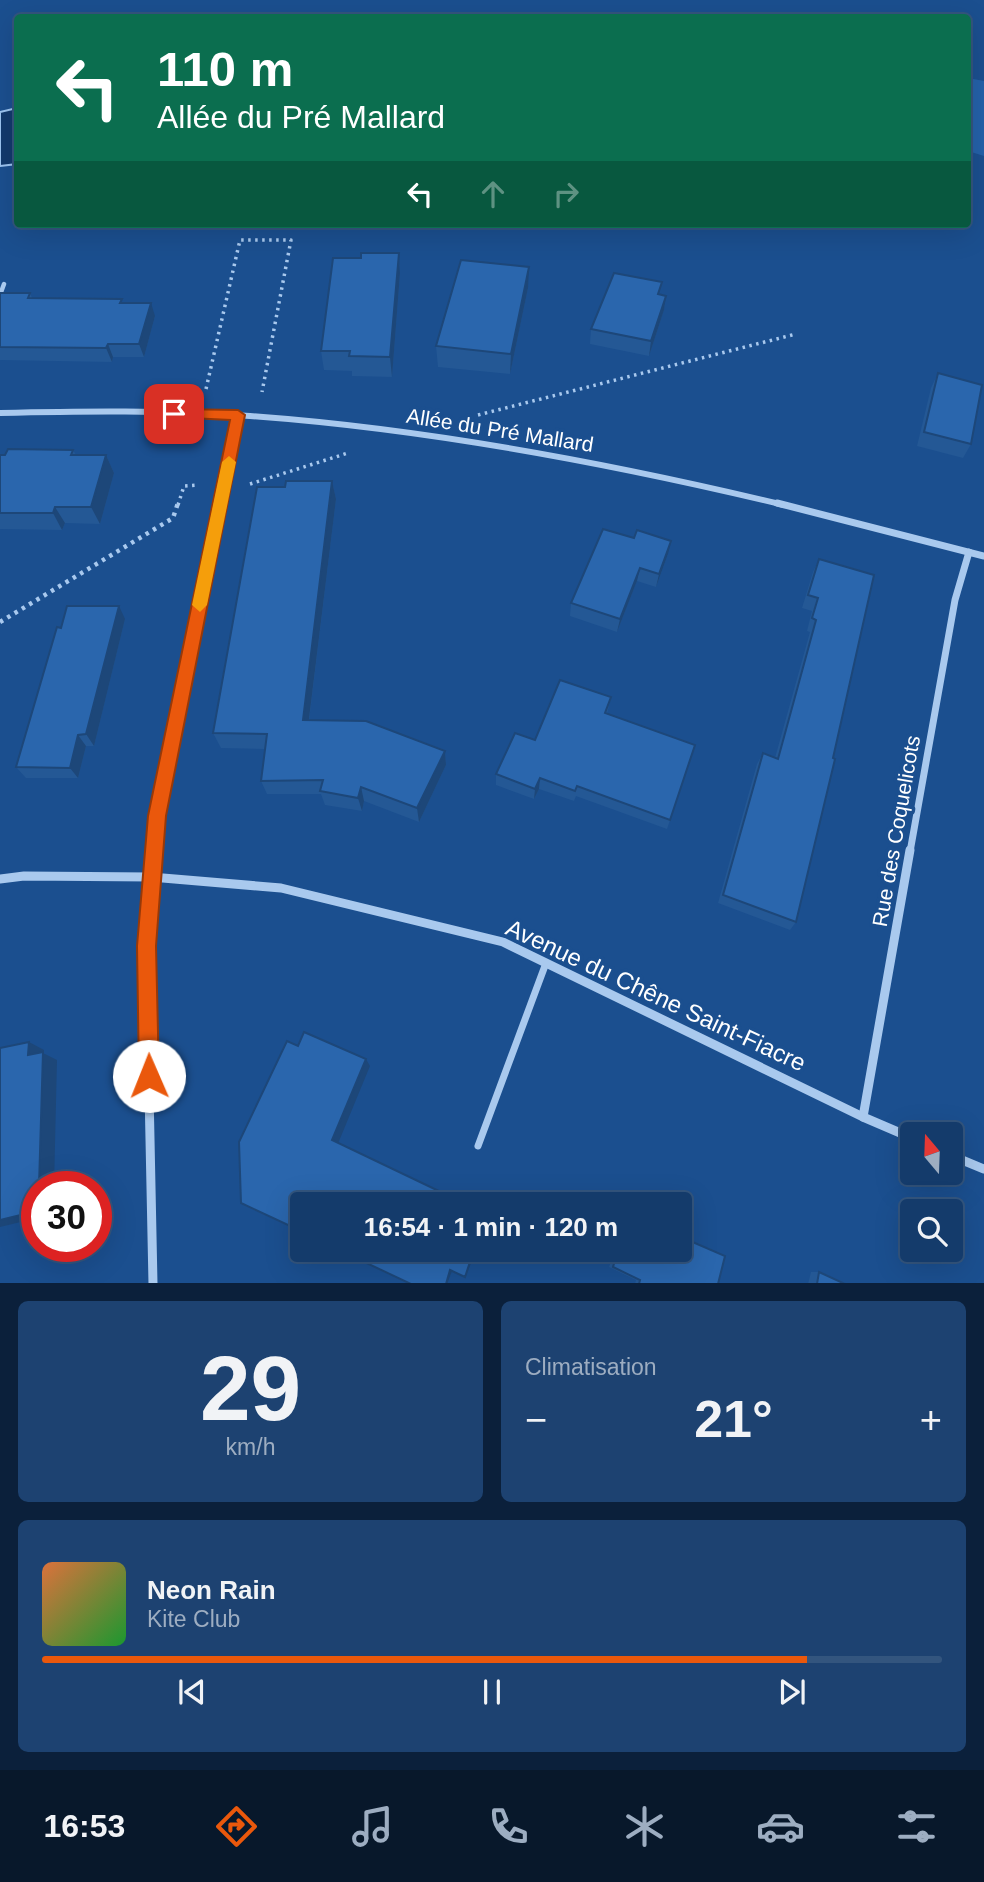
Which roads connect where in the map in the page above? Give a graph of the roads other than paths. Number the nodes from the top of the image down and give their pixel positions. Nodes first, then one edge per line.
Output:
1 (4, 284) dead end
2 (0, 295) edge
3 (0, 413) edge
4 (238, 415) junction
5 (969, 552) junction
6 (984, 556) edge
7 (151, 877) junction
8 (0, 879) edge
9 (546, 963) junction
10 (863, 1117) junction
11 (900, 1133) edge
12 (478, 1146) dead end
13 (963, 1160) edge
14 (984, 1168) edge
15 (153, 1283) edge

1 - 2 lane
3 - 4 street, Allée du Pré Mallard
4 - 5 street, Allée du Pré Mallard
4 - 7 street
5 - 6 street, Allée du Pré Mallard
5 - 10 street, Rue des Coquelicots
7 - 8 street, Avenue du Chêne Saint-Fiacre
7 - 9 street, Avenue du Chêne Saint-Fiacre
7 - 15 street
9 - 10 street, Avenue du Chêne Saint-Fiacre
9 - 12 lane
10 - 11 street, Avenue du Chêne Saint-Fiacre
13 - 14 street

